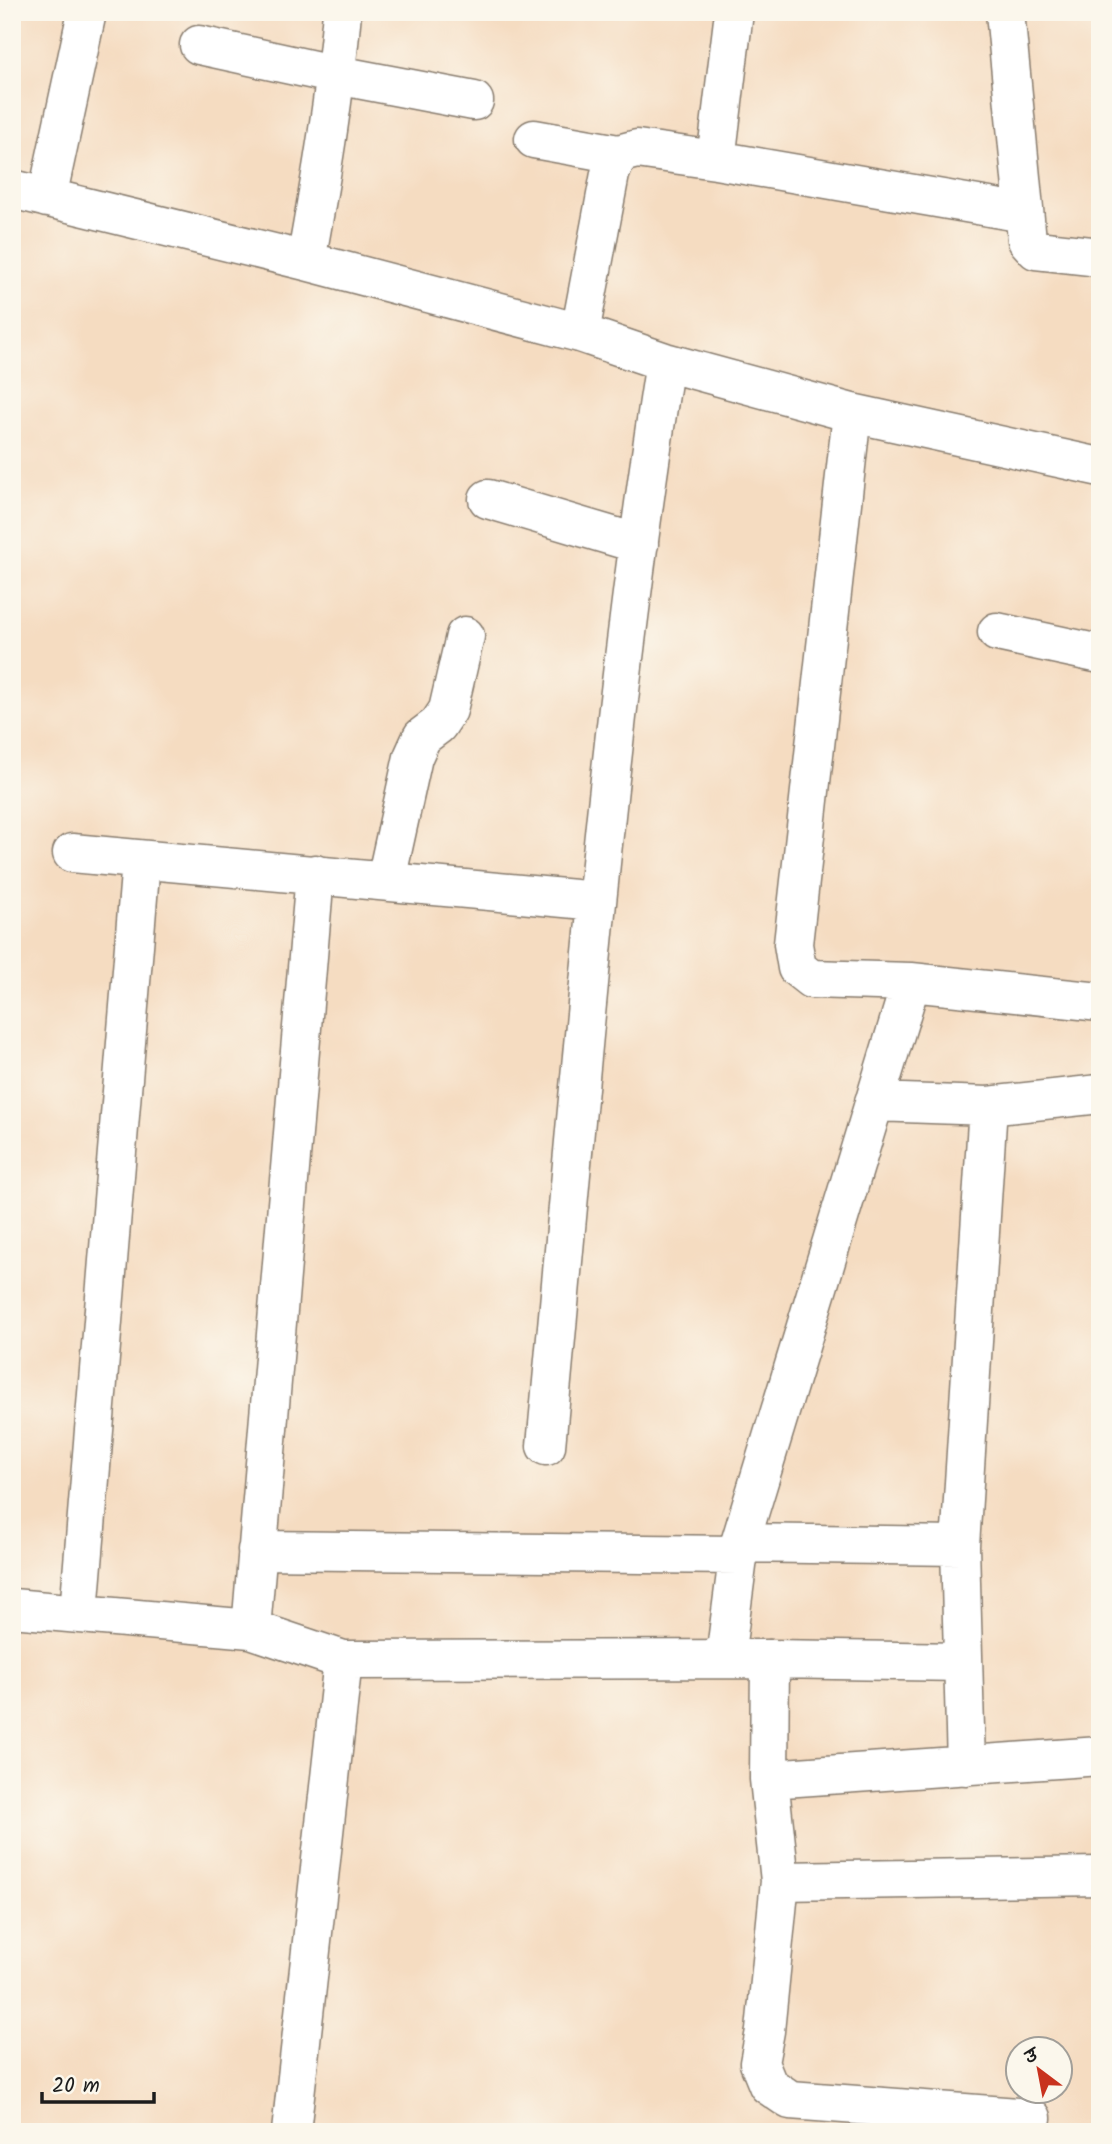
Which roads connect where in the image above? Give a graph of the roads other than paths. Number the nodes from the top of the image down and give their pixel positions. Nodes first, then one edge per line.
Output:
1 (88, 12) edge
2 (342, 12) edge
3 (734, 12) edge
4 (1005, 12) edge
5 (199, 45) dead end
6 (337, 75) junction
7 (474, 101) dead end
8 (534, 139) dead end
9 (618, 154) junction
10 (716, 160) junction
11 (30, 193) edge
12 (1024, 213) junction
13 (1100, 257) edge
14 (306, 261) junction
15 (580, 333) junction
16 (665, 362) junction
17 (852, 413) junction
18 (1100, 467) edge
19 (488, 499) dead end
20 (639, 544) junction
21 (997, 632) dead end
22 (466, 636) dead end
23 (1100, 654) edge
24 (72, 853) dead end
25 (141, 861) junction
26 (315, 874) junction
27 (387, 880) junction
28 (597, 901) junction
29 (911, 982) junction
30 (1100, 1002) edge
31 (1100, 1094) edge
32 (874, 1102) junction
33 (988, 1107) junction
34 (546, 1446) dead end
35 (960, 1546) junction
36 (739, 1549) junction
37 (257, 1550) junction
38 (12, 1608) edge
39 (79, 1612) junction
40 (251, 1629) junction
41 (725, 1658) junction
42 (770, 1659) junction
43 (343, 1660) junction
44 (963, 1662) junction
45 (1100, 1756) edge
46 (966, 1766) junction
47 (769, 1779) junction
48 (1100, 1876) edge
49 (780, 1881) junction
50 (1032, 2118) dead end
51 (885, 2120) edge
52 (291, 2132) edge

1 - 11 street
2 - 6 street
3 - 10 street
4 - 12 street
5 - 6 street
6 - 7 street
6 - 14 street
8 - 9 street
9 - 10 street
9 - 15 street
10 - 12 street
11 - 14 street
12 - 13 street
14 - 15 street
15 - 16 street
16 - 17 street
16 - 20 street
17 - 18 street
17 - 29 street
19 - 20 street
20 - 28 street
21 - 23 street
22 - 27 street
24 - 25 street
25 - 26 street
25 - 39 street
26 - 27 street
26 - 37 street
27 - 28 street
28 - 34 street
29 - 30 street
29 - 32 street
31 - 33 street
32 - 33 street
32 - 36 street
33 - 35 street
35 - 36 street
35 - 44 street
36 - 37 street
36 - 41 street
37 - 40 street
38 - 39 street
39 - 40 street
40 - 43 street
41 - 42 street
41 - 43 street
42 - 44 street
42 - 47 street
43 - 52 street
44 - 46 street
45 - 46 street
46 - 47 street
47 - 49 street
48 - 49 street
49 - 51 street
50 - 51 street

